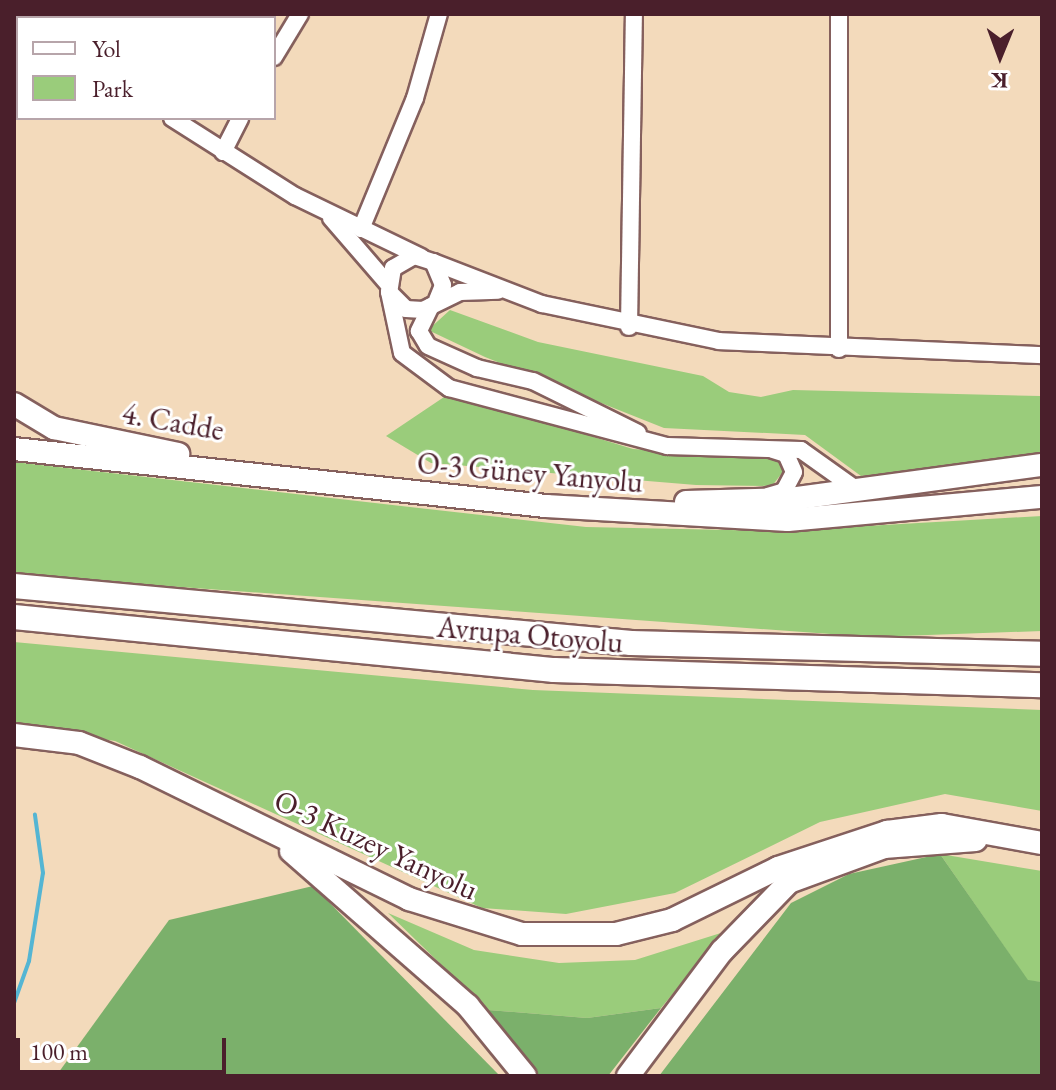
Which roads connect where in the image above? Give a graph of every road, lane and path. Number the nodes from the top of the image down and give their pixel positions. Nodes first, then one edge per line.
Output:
1 (300, 14) edge
2 (439, 14) edge
3 (634, 14) edge
4 (839, 14) edge
5 (276, 54) edge
6 (175, 120) edge
7 (239, 120) edge
8 (223, 152) junction
9 (324, 211) junction
10 (361, 229) junction
11 (427, 259) junction
12 (389, 288) junction
13 (507, 290) junction
14 (434, 303) junction
15 (629, 327) junction
16 (839, 349) junction
17 (1042, 355) edge
18 (533, 381) junction
19 (14, 404) edge
20 (513, 407) junction
21 (653, 442) junction
22 (759, 447) junction
23 (14, 449) edge
24 (1042, 465) edge
25 (328, 485) junction
26 (857, 490) junction
27 (1042, 497) edge
28 (753, 500) junction
29 (610, 511) junction
30 (14, 586) edge
31 (14, 617) edge
32 (1042, 654) edge
33 (1042, 685) edge
34 (14, 735) edge
35 (263, 828) junction
36 (1036, 842) edge
37 (525, 1076) edge
38 (628, 1076) edge

1 - 5 street
2 - 10 street
3 - 15 street
4 - 16 street
6 - 8 street
7 - 8 street
8 - 9 street
9 - 10 street
9 - 12 street
10 - 11 street
11 - 12 street
11 - 13 street
11 - 14 street
12 - 14 street
12 - 20 street
13 - 14 street
13 - 15 street
14 - 18 street
15 - 16 street
16 - 17 street
18 - 20 street
18 - 21 street
19 - 25 main road, 4. Cadde
20 - 21 street
21 - 22 street
22 - 26 street
22 - 28 street
23 - 25 main road, O-3 Güney Yanyolu
24 - 26 main road
25 - 29 main road, O-3 Güney Yanyolu
26 - 28 main road
27 - 29 main road, O-3 Güney Yanyolu
28 - 29 main road
30 - 32 highway, Avrupa Otoyolu
31 - 33 highway, Avrupa Otoyolu
34 - 35 main road, O-3 Kuzey Yanyolu
35 - 36 main road, O-3 Kuzey Yanyolu
35 - 37 main road
36 - 38 main road

